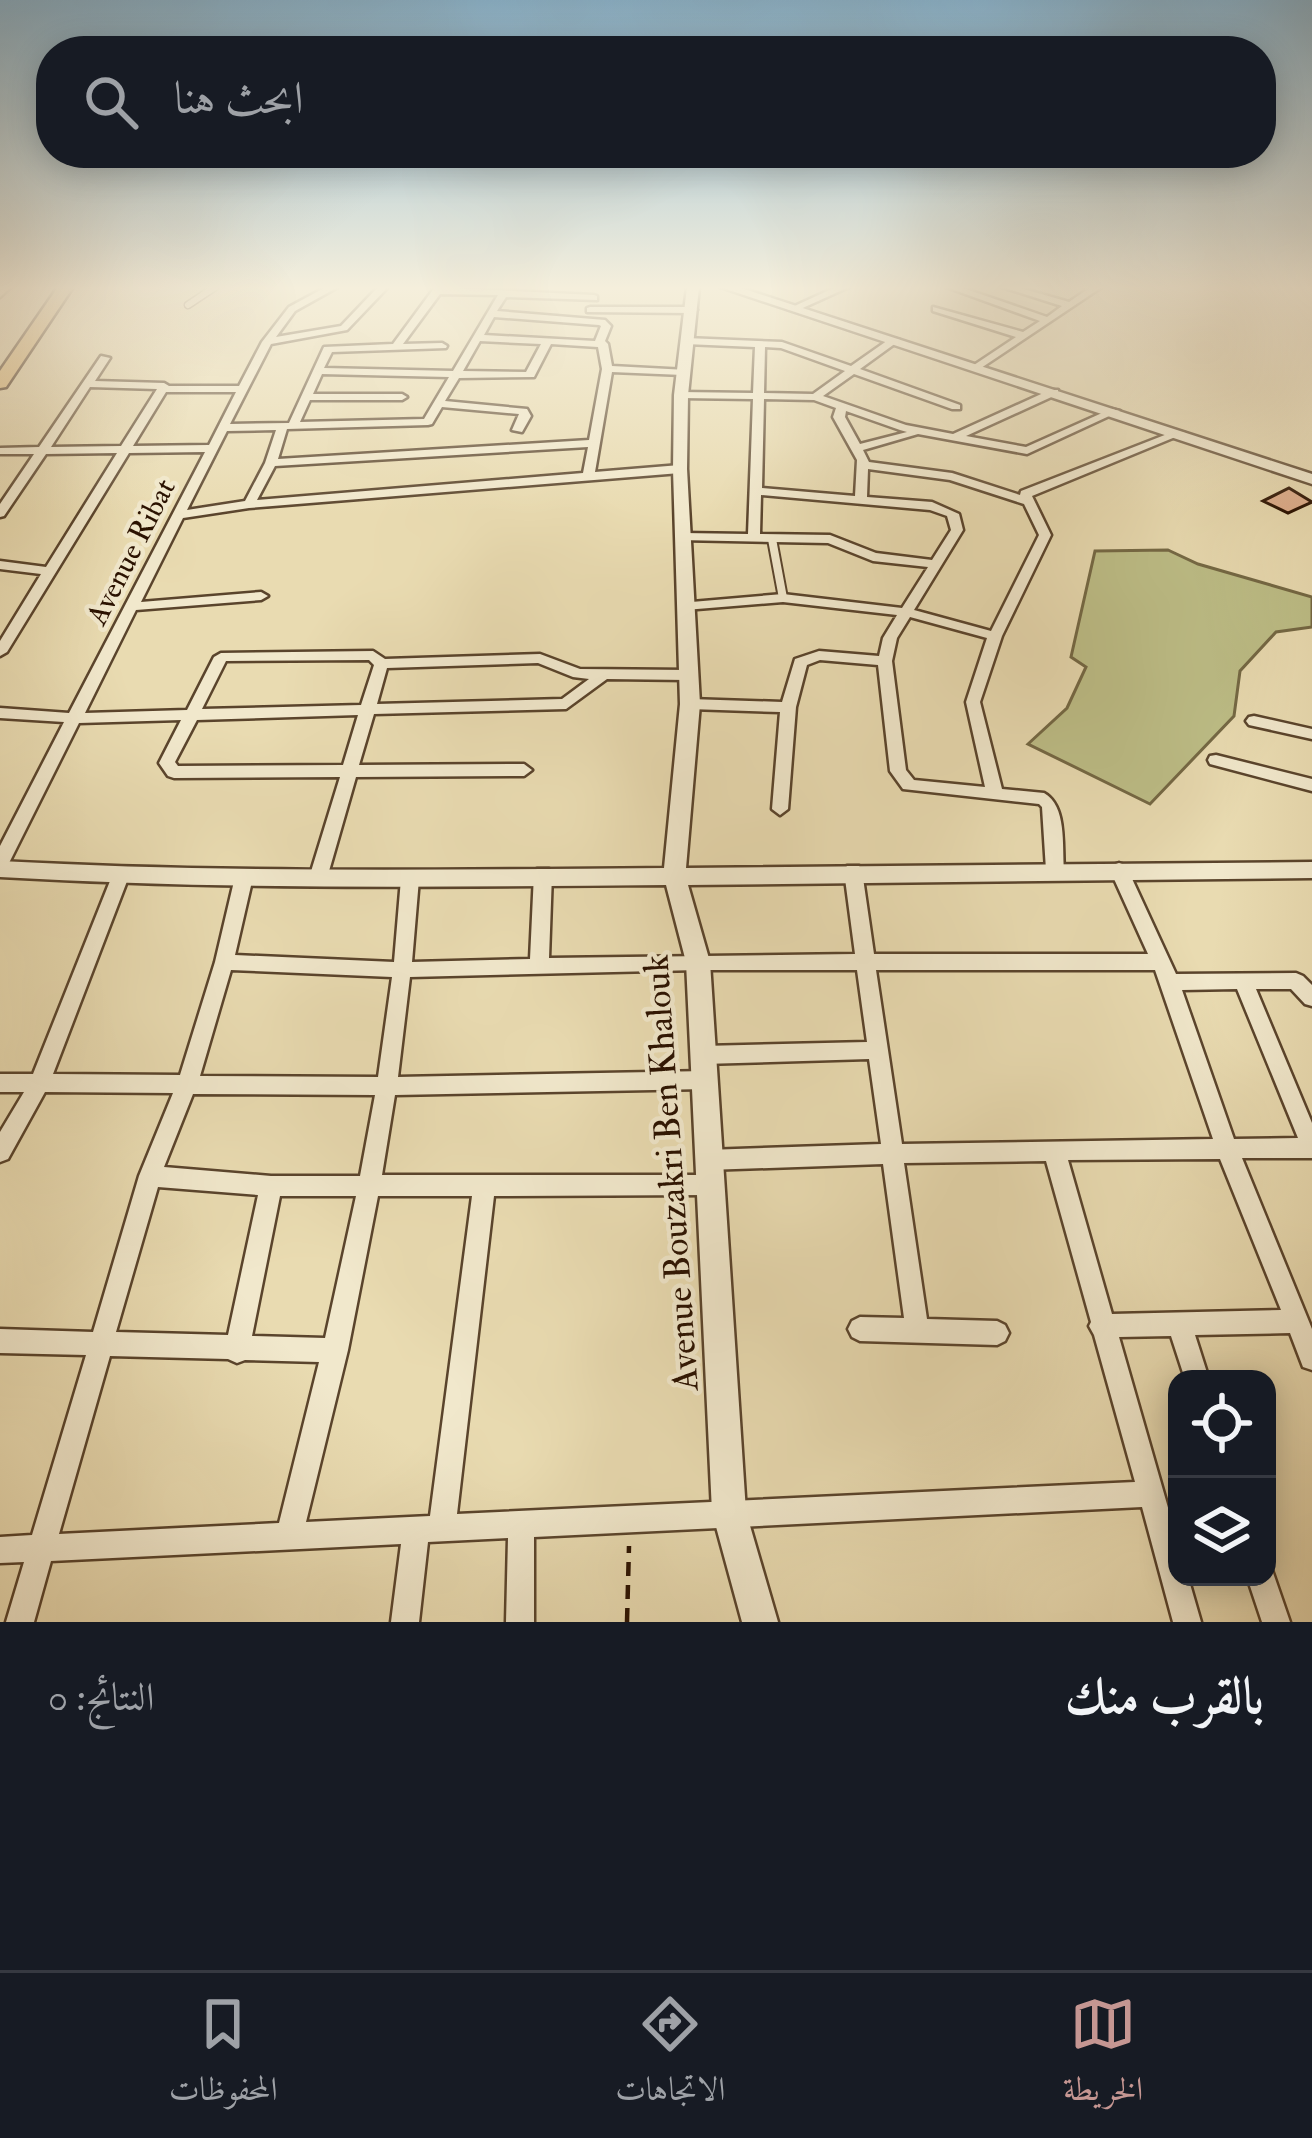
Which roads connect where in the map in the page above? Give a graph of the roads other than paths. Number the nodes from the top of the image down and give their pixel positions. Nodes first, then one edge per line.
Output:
1 (102, 363) edge
2 (256, 363) edge
3 (321, 363) edge
4 (465, 363) edge
5 (536, 363) edge
6 (607, 363) edge
7 (684, 363) edge
8 (760, 363) edge
9 (831, 363) edge
10 (863, 363) edge
11 (965, 363) edge
12 (984, 363) edge
13 (978, 367) junction
14 (607, 369) junction
15 (854, 369) junction
16 (316, 371) junction
17 (460, 371) junction
18 (88, 383) junction
19 (682, 383) junction
20 (162, 389) junction
21 (242, 389) junction
22 (1054, 392) junction
23 (305, 397) junction
24 (403, 397) dead end
25 (759, 397) junction
26 (815, 397) junction
27 (439, 404) junction
28 (842, 406) junction
29 (956, 407) dead end
30 (1115, 411) junction
31 (428, 422) junction
32 (288, 426) junction
33 (221, 428) junction
34 (518, 430) dead end
35 (926, 432) junction
36 (1179, 433) junction
37 (957, 436) junction
38 (596, 443) junction
39 (211, 448) junction
40 (855, 449) junction
41 (43, 450) junction
42 (124, 450) junction
43 (0, 451) edge
44 (419, 451) junction
45 (271, 463) junction
46 (864, 465) junction
47 (680, 469) junction
48 (589, 473) junction
49 (1310, 479) edge
50 (755, 491) junction
51 (861, 500) junction
52 (1024, 501) junction
53 (249, 504) junction
54 (0, 513) edge
55 (182, 514) junction
56 (683, 537) junction
57 (754, 539) junction
58 (772, 539) junction
59 (935, 564) junction
60 (0, 565) edge
61 (46, 571) junction
62 (261, 596) dead end
63 (783, 598) junction
64 (136, 606) junction
65 (685, 606) junction
66 (904, 613) junction
67 (995, 636) junction
68 (0, 652) edge
69 (885, 661) junction
70 (381, 664) junction
71 (687, 675) junction
72 (602, 676) junction
73 (690, 704) junction
74 (788, 706) junction
75 (0, 712) edge
76 (366, 713) junction
77 (188, 715) junction
78 (74, 718) junction
79 (1254, 721) dead end
80 (1312, 734) edge
81 (1216, 760) dead end
82 (524, 770) dead end
83 (350, 772) junction
84 (1312, 785) edge
85 (994, 789) junction
86 (780, 809) dead end
87 (0, 866) edge
88 (1055, 870) junction
89 (1119, 870) junction
90 (1312, 870) edge
91 (853, 871) junction
92 (543, 874) junction
93 (674, 874) junction
94 (120, 876) junction
95 (244, 877) junction
96 (318, 878) junction
97 (410, 879) junction
98 (224, 962) junction
99 (698, 962) junction
100 (539, 964) junction
101 (864, 964) junction
102 (404, 970) junction
103 (1166, 972) junction
104 (1244, 982) junction
105 (1312, 998) edge
106 (876, 1050) junction
107 (704, 1067) junction
108 (0, 1083) edge
109 (40, 1083) junction
110 (187, 1084) junction
111 (386, 1086) junction
112 (1227, 1149) junction
113 (1054, 1150) junction
114 (0, 1152) edge
115 (891, 1152) junction
116 (708, 1173) junction
117 (150, 1176) junction
118 (366, 1184) junction
119 (271, 1186) junction
120 (484, 1186) junction
121 (1297, 1321) junction
122 (1179, 1324) junction
123 (1101, 1326) junction
124 (860, 1329) dead end
125 (917, 1330) junction
126 (997, 1333) dead end
127 (102, 1340) junction
128 (0, 1341) edge
129 (336, 1350) junction
130 (237, 1351) junction
131 (1312, 1358) edge
132 (1194, 1370) edge
133 (1147, 1494) junction
134 (729, 1512) junction
135 (521, 1524) junction
136 (429, 1529) junction
137 (289, 1536) junction
138 (42, 1548) junction
139 (0, 1550) edge
140 (1265, 1586) edge
141 (20, 1622) edge
142 (405, 1622) edge
143 (520, 1622) edge
144 (760, 1622) edge
145 (1186, 1622) edge
146 (1276, 1622) edge

1 - 18 street
2 - 21 street, Avenue Ribat
3 - 16 street
4 - 17 street
5 - 17 street
6 - 14 street
7 - 19 street, Avenue Bouzakri Ben Khalouk
8 - 25 street
9 - 15 street
10 - 15 street
11 - 13 street
12 - 13 street
13 - 22 street
14 - 19 street
14 - 38 street
15 - 26 street
15 - 29 street
16 - 17 street
16 - 23 street
17 - 27 street
18 - 20 street
18 - 41 street
19 - 25 street
19 - 47 street, Avenue Bouzakri Ben Khalouk
20 - 21 street
20 - 42 street
21 - 33 street, Avenue Ribat
22 - 30 street
22 - 37 street
23 - 24 street
23 - 32 street
25 - 26 street
25 - 50 street
26 - 28 street
27 - 31 street
27 - 34 street
28 - 35 street
28 - 40 street
30 - 36 street
30 - 37 street
31 - 32 street
31 - 44 street
32 - 33 street
32 - 45 street
33 - 39 street, Avenue Ribat
35 - 37 street
35 - 40 street
36 - 49 street
36 - 52 street
38 - 44 street
38 - 48 street
39 - 42 street
39 - 55 street, Avenue Ribat
40 - 46 street
41 - 42 street
41 - 43 street
41 - 54 street
42 - 61 street
44 - 45 street
45 - 53 street
46 - 51 street
46 - 52 street
47 - 48 street
47 - 56 street, Avenue Bouzakri Ben Khalouk
48 - 53 street
50 - 51 street
50 - 57 street
51 - 59 street
52 - 67 street
53 - 55 street
55 - 64 street, Avenue Ribat
56 - 57 street
56 - 65 street, Avenue Bouzakri Ben Khalouk
57 - 58 street
58 - 59 street
58 - 63 lane
59 - 66 street
60 - 61 street
61 - 68 street
62 - 64 street
63 - 65 street
63 - 66 street
64 - 78 street, Avenue Ribat
65 - 71 street, Avenue Bouzakri Ben Khalouk
66 - 67 street
66 - 69 street
67 - 85 street
69 - 74 street
69 - 85 street
70 - 72 street
70 - 76 street
70 - 77 street
71 - 72 street
71 - 73 street, Avenue Bouzakri Ben Khalouk
72 - 76 street
73 - 74 street
73 - 93 street, Avenue Bouzakri Ben Khalouk
74 - 86 street
75 - 78 street
76 - 77 street
76 - 83 street
77 - 78 street
77 - 83 street
78 - 87 street, Avenue Ribat
79 - 80 street
81 - 84 street
82 - 83 street
83 - 96 street
85 - 88 street
87 - 94 street
88 - 89 street
88 - 91 street
89 - 90 street
89 - 103 street
91 - 93 street
91 - 101 street
92 - 93 street
92 - 97 street
92 - 100 street
93 - 99 street, Avenue Bouzakri Ben Khalouk
94 - 95 street
94 - 109 street
95 - 96 street
95 - 98 street
96 - 97 street
97 - 102 street
98 - 102 street
98 - 110 street
99 - 100 street
99 - 101 street
99 - 107 street, Avenue Bouzakri Ben Khalouk
100 - 102 street
101 - 103 street
101 - 106 street
102 - 111 street
103 - 104 street
103 - 112 street
104 - 105 street
104 - 112 street
106 - 107 street
106 - 115 street
107 - 111 street
107 - 116 street, Avenue Bouzakri Ben Khalouk
108 - 109 street
109 - 110 street
109 - 114 street
110 - 111 street
110 - 117 street
111 - 118 street
112 - 113 street
112 - 121 street
113 - 115 street
113 - 123 street
115 - 116 street
115 - 125 street
116 - 120 street
116 - 134 street, Avenue Bouzakri Ben Khalouk
117 - 119 street
117 - 127 street
118 - 119 street
118 - 120 street
118 - 129 street
119 - 130 street
120 - 136 street
121 - 122 street
121 - 131 street
122 - 123 street
122 - 132 street
123 - 133 street
124 - 125 street
125 - 126 street
127 - 128 street
127 - 130 street
127 - 138 street
129 - 130 street
129 - 137 street
133 - 134 street
133 - 145 street
134 - 135 street
134 - 144 street, Avenue Bouzakri Ben Khalouk
135 - 136 street
135 - 143 street
136 - 137 street
136 - 142 street
137 - 138 street
138 - 139 street
138 - 141 street
140 - 146 street

